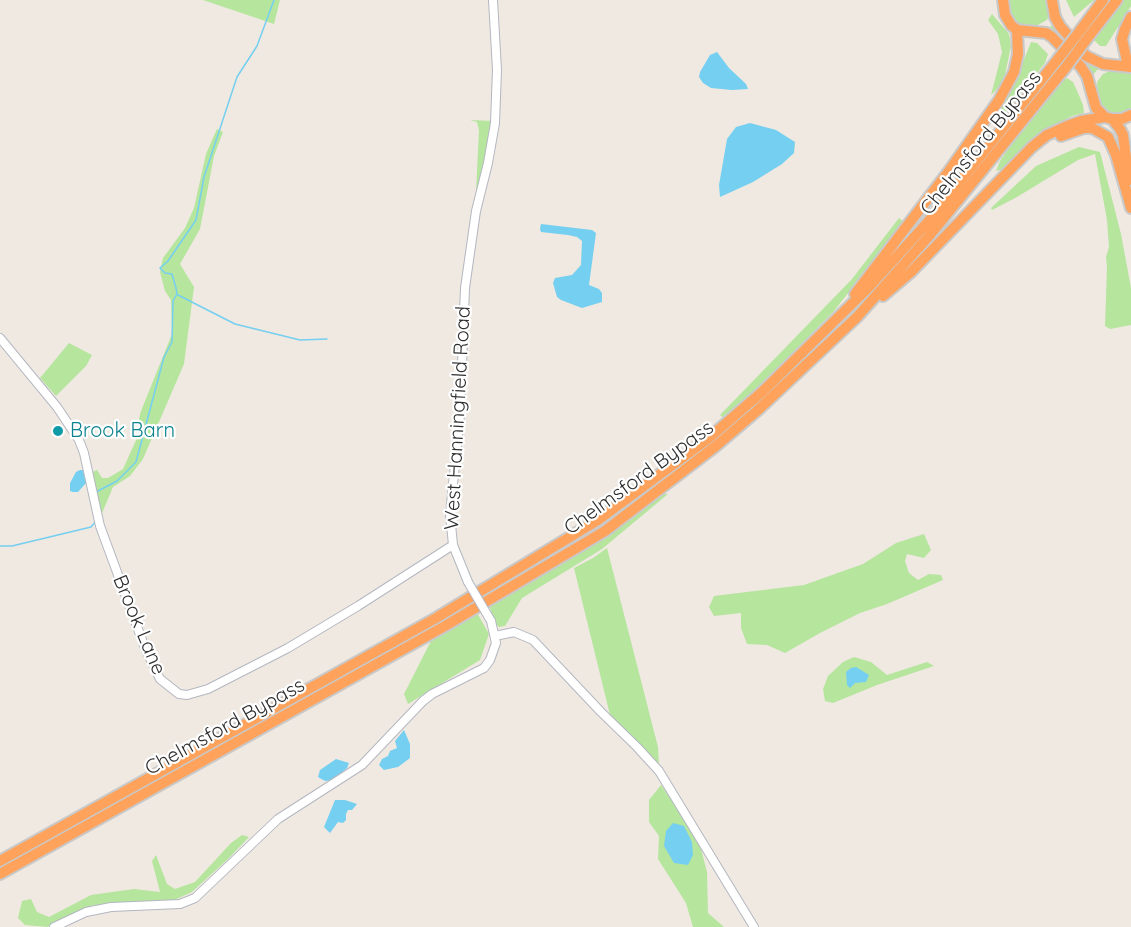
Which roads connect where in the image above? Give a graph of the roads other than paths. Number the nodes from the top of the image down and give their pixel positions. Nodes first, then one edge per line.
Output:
1 (493, 0) edge
2 (1003, 0) edge
3 (1052, 0) edge
4 (1103, 0) edge
5 (1117, 0) edge
6 (1131, 17) edge
7 (1017, 30) junction
8 (1083, 36) junction
9 (1062, 63) junction
10 (1129, 66) edge
11 (1131, 115) edge
12 (1108, 118) junction
13 (1005, 177) junction
14 (1131, 200) edge
15 (1131, 208) edge
16 (857, 317) junction
17 (835, 321) junction
18 (0, 338) edge
19 (453, 545) junction
20 (495, 636) junction
21 (0, 861) edge
22 (0, 874) edge
23 (54, 927) edge
24 (754, 927) edge

1 - 19 street, West Hanningfield Road
2 - 7 highway
3 - 10 highway
4 - 8 highway, Chelmsford Bypass
5 - 8 highway, Chelmsford Bypass
6 - 10 highway
7 - 12 highway
7 - 17 highway
8 - 9 highway, Chelmsford Bypass, bridge
9 - 16 highway, Chelmsford Bypass
9 - 17 highway, Chelmsford Bypass
11 - 12 highway
12 - 13 highway
12 - 14 highway
13 - 15 highway
13 - 16 highway
16 - 22 highway, Chelmsford Bypass
17 - 21 highway, Chelmsford Bypass
18 - 19 street, Brook Lane
19 - 20 street, West Hanningfield Road, bridge
20 - 23 street
20 - 24 street

